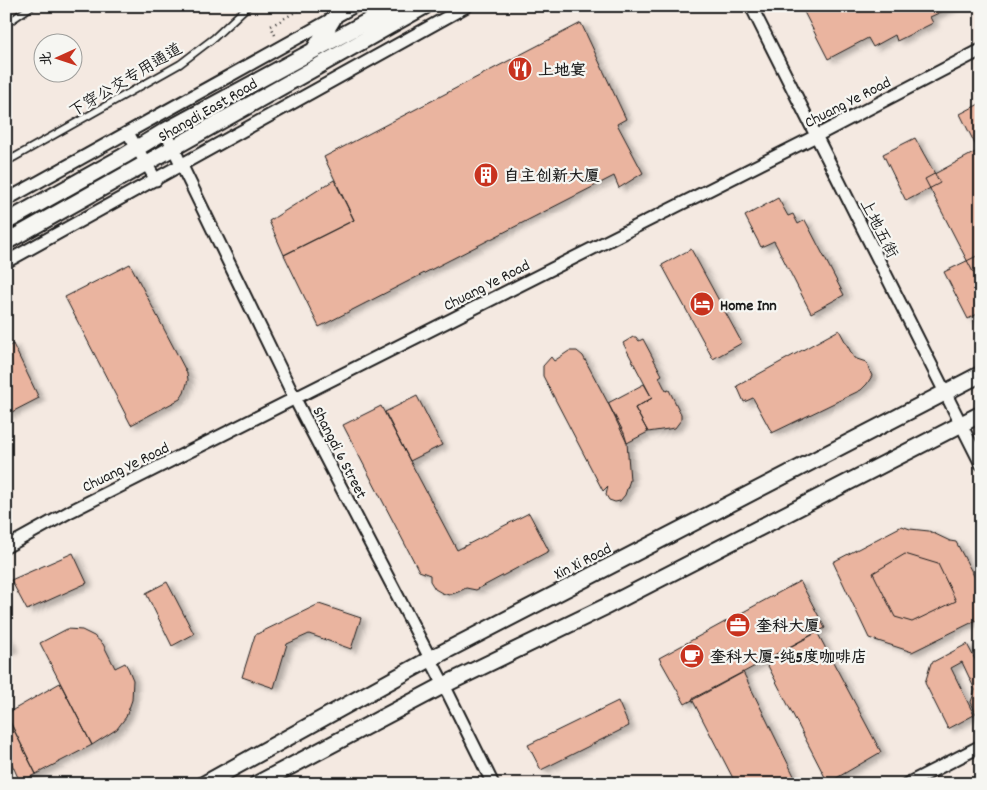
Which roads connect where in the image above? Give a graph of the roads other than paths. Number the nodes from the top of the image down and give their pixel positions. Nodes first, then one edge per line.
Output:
1 (32, 6) edge
2 (248, 6) edge
3 (355, 6) edge
4 (396, 6) edge
5 (425, 6) edge
6 (467, 6) edge
7 (751, 6) edge
8 (333, 19) junction
9 (6, 24) edge
10 (981, 50) edge
11 (314, 51) junction
12 (165, 131) junction
13 (128, 133) junction
14 (816, 136) junction
15 (137, 148) junction
16 (174, 149) junction
17 (6, 162) edge
18 (147, 164) junction
19 (182, 165) junction
20 (156, 180) junction
21 (6, 200) edge
22 (6, 222) edge
23 (6, 242) edge
24 (6, 262) edge
25 (981, 374) edge
26 (945, 393) junction
27 (295, 399) junction
28 (981, 414) edge
29 (960, 425) junction
30 (981, 464) edge
31 (6, 547) edge
32 (430, 658) junction
33 (444, 685) junction
34 (981, 746) edge
35 (204, 784) edge
36 (257, 784) edge
37 (493, 784) edge
38 (907, 784) edge

1 - 9 lane
2 - 17 lane, 下穿公交专用通道
3 - 8 street
4 - 11 main road, Shangdi East Road
5 - 16 main road, Shangdi East Road
6 - 19 street
7 - 14 street, 上地五街
8 - 11 main road
8 - 13 street
10 - 14 street, Chuang Ye Road
11 - 12 main road, Shangdi East Road
12 - 15 main road, Shangdi East Road
12 - 16 street, Shangdi 6 Street
13 - 15 street
13 - 21 street
14 - 26 street, 上地五街
14 - 27 street, Chuang Ye Road
15 - 18 street
15 - 22 main road, Shangdi East Road
16 - 18 main road, Shangdi East Road
16 - 19 street, Shangdi 6 Street
18 - 20 street
18 - 23 main road, Shangdi East Road
19 - 20 street
19 - 27 street, Shangdi 6 Street
20 - 24 street
25 - 26 main road, Xin Xi Road
26 - 29 street, 上地五街
26 - 32 main road, Xin Xi Road
27 - 31 street, Chuang Ye Road
27 - 32 street, Shangdi 6 Street
28 - 29 main road
29 - 30 street, 上地五街
29 - 33 main road
32 - 33 street, Shangdi 6 Street
32 - 35 main road, Xin Xi Road
33 - 36 main road
33 - 37 street, Shangdi 6 Street
34 - 38 street

